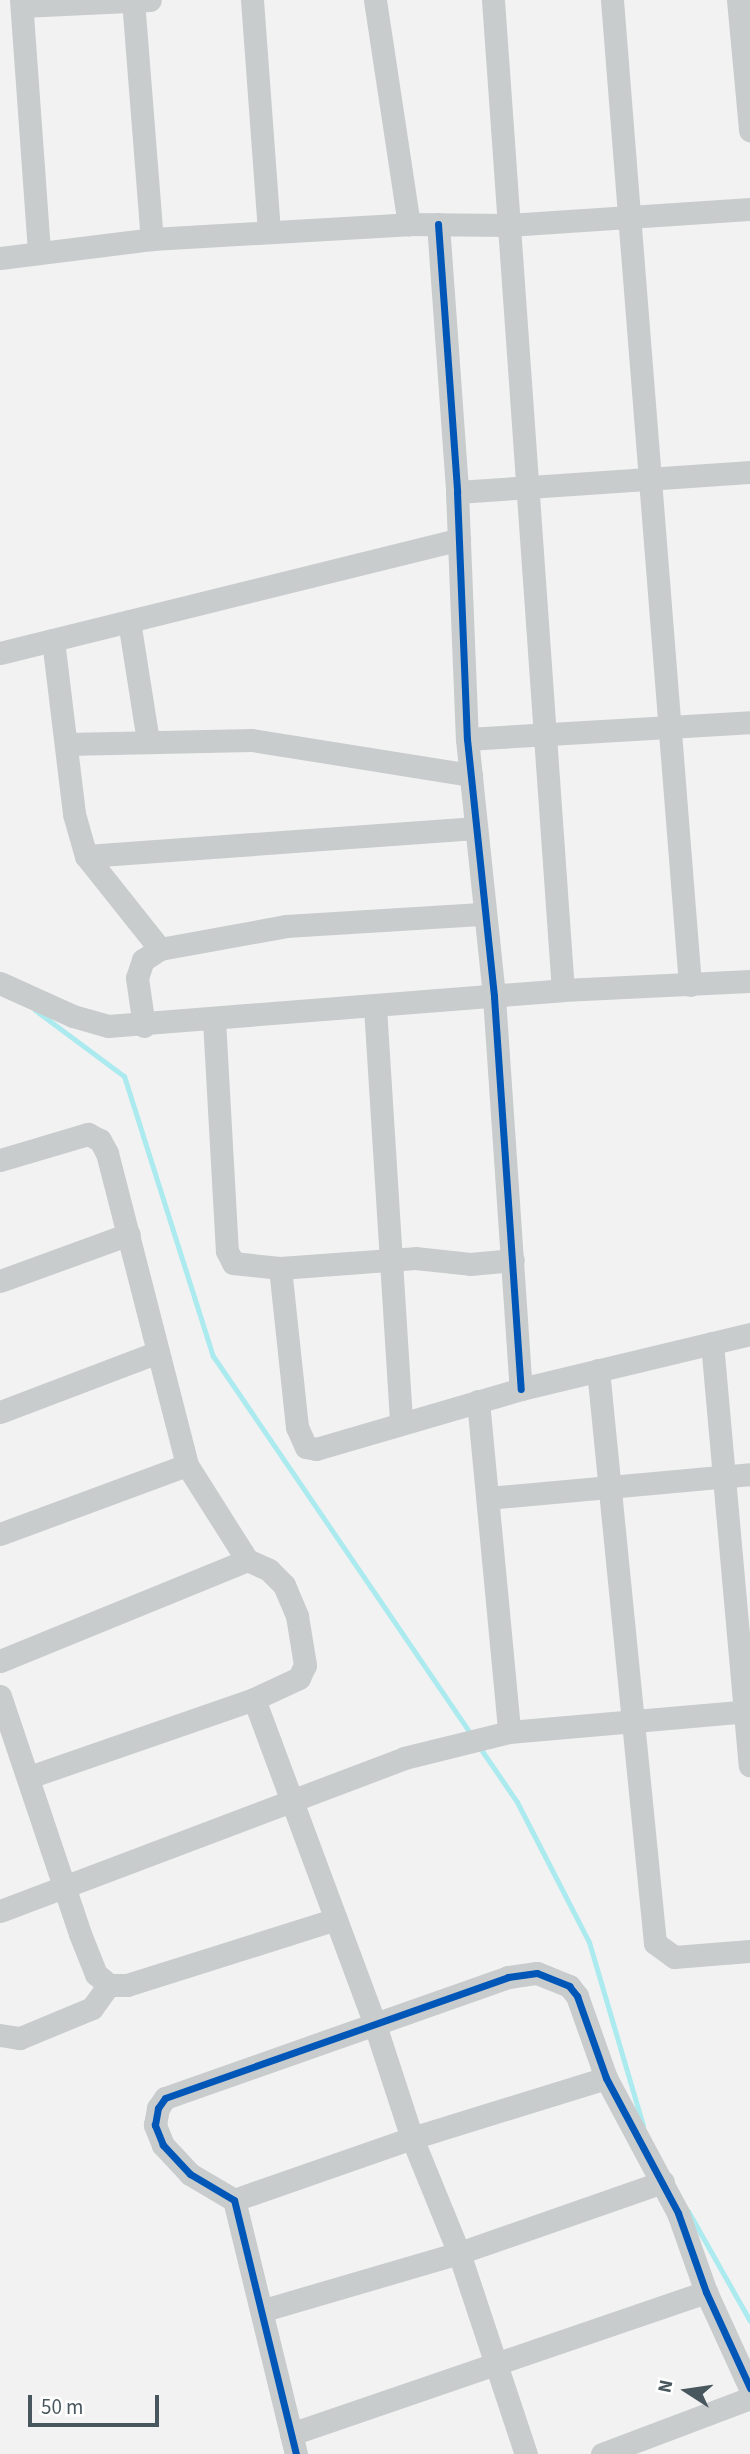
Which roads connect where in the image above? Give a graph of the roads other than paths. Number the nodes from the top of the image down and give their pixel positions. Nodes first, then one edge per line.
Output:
1 (252, 0) edge
2 (375, 0) edge
3 (493, 0) edge
4 (612, 0) edge
5 (738, 0) edge
6 (138, 1) edge
7 (21, 3) edge
8 (750, 130) edge
9 (750, 209) edge
10 (627, 218) junction
11 (410, 224) junction
12 (438, 224) junction
13 (508, 225) junction
14 (269, 231) junction
15 (152, 239) junction
16 (40, 250) junction
17 (0, 258) edge
18 (750, 472) edge
19 (649, 478) junction
20 (530, 486) junction
21 (457, 492) junction
22 (459, 539) junction
23 (129, 621) junction
24 (53, 640) junction
25 (0, 653) edge
26 (750, 722) edge
27 (668, 726) junction
28 (545, 736) junction
29 (467, 739) junction
30 (148, 741) junction
31 (66, 744) junction
32 (471, 775) junction
33 (476, 828) junction
34 (86, 856) junction
35 (485, 914) junction
36 (160, 950) junction
37 (750, 981) edge
38 (0, 983) edge
39 (690, 985) junction
40 (563, 990) junction
41 (494, 997) junction
42 (374, 1007) junction
43 (214, 1020) junction
44 (144, 1026) junction
45 (0, 1160) edge
46 (129, 1234) junction
47 (390, 1260) junction
48 (513, 1260) junction
49 (280, 1268) junction
50 (0, 1281) edge
51 (750, 1335) edge
52 (712, 1343) junction
53 (158, 1352) junction
54 (598, 1370) junction
55 (521, 1389) junction
56 (478, 1401) junction
57 (0, 1412) edge
58 (401, 1422) junction
59 (187, 1465) junction
60 (750, 1474) edge
61 (725, 1476) junction
62 (608, 1487) junction
63 (488, 1498) junction
64 (0, 1534) edge
65 (247, 1560) junction
66 (0, 1661) edge
67 (0, 1696) edge
68 (254, 1699) junction
69 (747, 1711) edge
70 (630, 1721) junction
71 (509, 1732) junction
72 (750, 1765) edge
73 (29, 1777) junction
74 (294, 1804) junction
75 (65, 1890) junction
76 (0, 1911) edge
77 (336, 1919) junction
78 (750, 1951) edge
79 (110, 1985) junction
80 (375, 2025) junction
81 (0, 2035) edge
82 (606, 2078) junction
83 (412, 2138) junction
84 (663, 2182) junction
85 (234, 2200) junction
86 (459, 2253) junction
87 (706, 2292) junction
88 (264, 2310) junction
89 (496, 2365) junction
90 (750, 2388) edge
91 (750, 2398) edge
92 (293, 2444) edge
93 (526, 2454) edge
94 (602, 2454) edge

1 - 14 street
2 - 11 street
3 - 13 street
4 - 10 street
5 - 8 street
6 - 7 street
6 - 15 street
7 - 16 street
9 - 10 street
10 - 13 street
10 - 19 street
11 - 12 street
11 - 14 street
12 - 13 street
12 - 21 street
13 - 20 street
14 - 15 street
15 - 16 street
16 - 17 street
18 - 19 street
19 - 20 street
19 - 27 street
20 - 21 street
20 - 28 street
21 - 22 street
22 - 23 street
22 - 29 street
23 - 24 street
23 - 30 street
24 - 25 street
24 - 31 street
26 - 27 street
27 - 28 street
27 - 39 street
28 - 29 street
28 - 40 street
29 - 32 street
30 - 31 street
30 - 32 street
31 - 34 street
32 - 33 street
33 - 34 street
33 - 35 street
34 - 36 street
35 - 36 street
35 - 41 street
36 - 44 street
37 - 39 street
38 - 44 street
39 - 40 street
40 - 41 street
41 - 42 street
41 - 48 street
42 - 43 street
42 - 47 street
43 - 44 street
43 - 49 street
45 - 46 street
46 - 50 street
46 - 53 street
47 - 48 street
47 - 49 street
47 - 58 street
48 - 55 street
49 - 58 street
51 - 52 street
52 - 54 street
52 - 61 street
53 - 57 street
53 - 59 street
54 - 55 street
54 - 62 street
55 - 56 street
56 - 58 street
56 - 63 street
59 - 64 street
59 - 65 street
60 - 61 street
61 - 62 street
61 - 69 street
62 - 63 street
62 - 70 street
63 - 71 street
65 - 66 street
65 - 68 street
67 - 73 street
68 - 73 street
68 - 74 street
69 - 70 street
69 - 72 street
70 - 71 street
70 - 78 street
71 - 74 street
73 - 75 street
74 - 75 street
74 - 77 street
75 - 76 street
75 - 79 street
77 - 79 street
77 - 80 street
79 - 81 street
80 - 82 street
80 - 83 street
80 - 85 street
82 - 83 street
82 - 84 street
83 - 85 street
83 - 86 street
84 - 86 street
84 - 87 street
85 - 88 street
86 - 88 street
86 - 89 street
87 - 89 street
87 - 90 street
88 - 92 street
89 - 92 street
89 - 93 street
91 - 94 street

